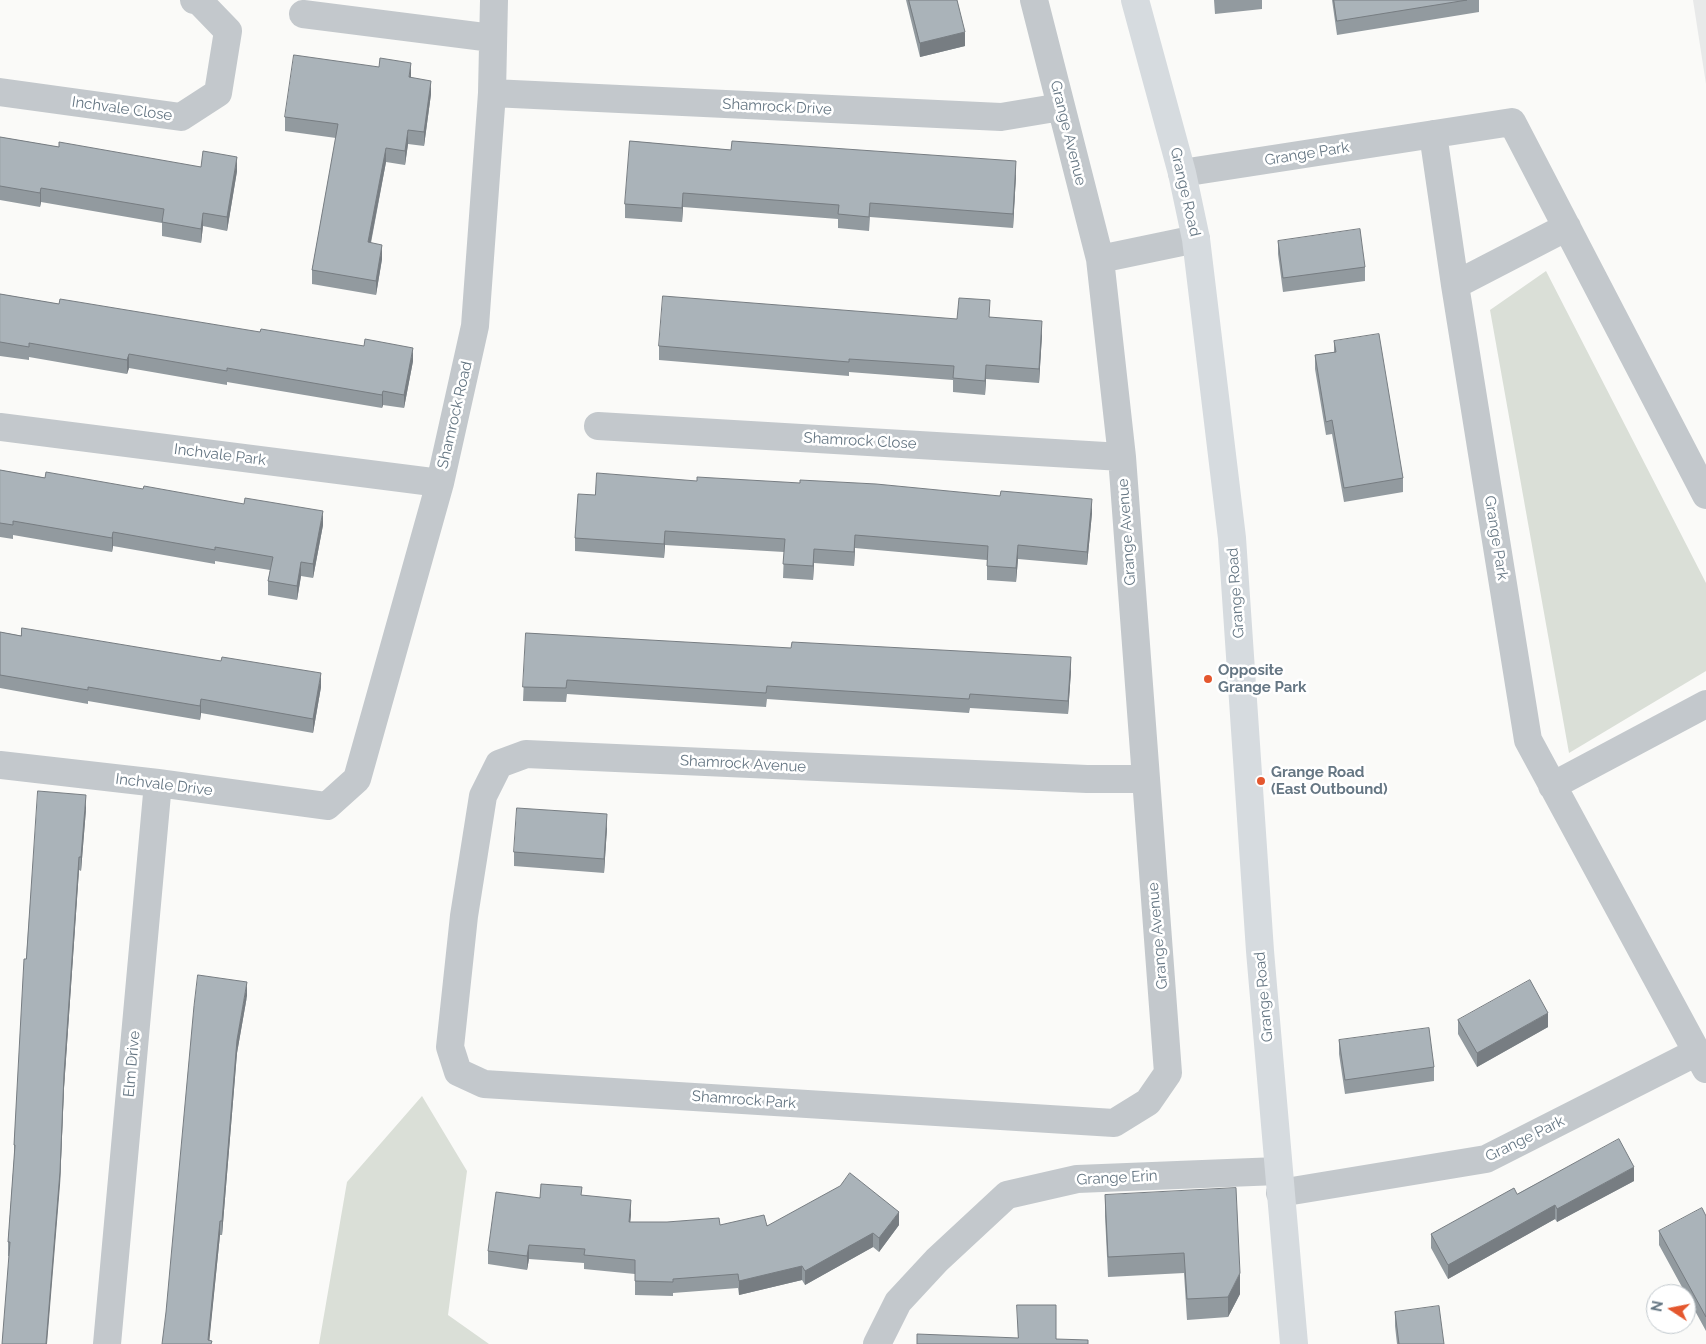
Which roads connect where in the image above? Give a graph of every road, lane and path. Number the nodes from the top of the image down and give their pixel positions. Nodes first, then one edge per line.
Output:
1 (194, 0) edge
2 (494, 0) edge
3 (1034, 0) edge
4 (1135, 0) edge
5 (303, 14) dead end
6 (492, 38) junction
7 (0, 92) edge
8 (492, 93) junction
9 (1061, 107) junction
10 (1433, 134) junction
11 (1182, 173) junction
12 (1567, 227) junction
13 (1196, 239) junction
14 (1100, 259) junction
15 (1455, 285) junction
16 (598, 426) dead end
17 (0, 427) edge
18 (1122, 457) junction
19 (440, 483) junction
20 (1706, 496) edge
21 (1706, 704) edge
22 (0, 764) edge
23 (1145, 779) junction
24 (158, 783) junction
25 (1552, 786) junction
26 (327, 806) joint
27 (464, 916) joint
28 (1701, 1061) edge
29 (1168, 1072) joint
30 (1279, 1182) junction
31 (107, 1344) edge
32 (877, 1344) edge
33 (1294, 1344) edge

1 - 7 street, Inchvale Close
2 - 6 street, Shamrock Road
3 - 9 street, Grange Avenue
4 - 11 main road, Grange Road
5 - 6 street
6 - 8 street, Shamrock Road
8 - 9 street, Shamrock Drive
8 - 19 street, Shamrock Road
9 - 14 street, Grange Avenue
10 - 11 street, Grange Park
10 - 12 street, Grange Park
10 - 15 street, Grange Park
11 - 13 main road, Grange Road
12 - 15 street
12 - 20 street, Grange Park
13 - 14 street
13 - 30 main road, Grange Road
14 - 18 street, Grange Avenue
15 - 25 street, Grange Park
16 - 18 street, Shamrock Close
17 - 19 street, Inchvale Park
18 - 23 street, Grange Avenue
19 - 26 street, Shamrock Road
21 - 25 street
22 - 24 street, Inchvale Drive
23 - 27 street, Shamrock Avenue
23 - 29 street, Grange Avenue
24 - 26 street, Inchvale Drive
24 - 31 street, Elm Drive
25 - 28 street, Grange Park
27 - 29 street, Shamrock Park
28 - 30 street, Grange Park
30 - 32 street, Grange Erin
30 - 33 main road, Grange Road

